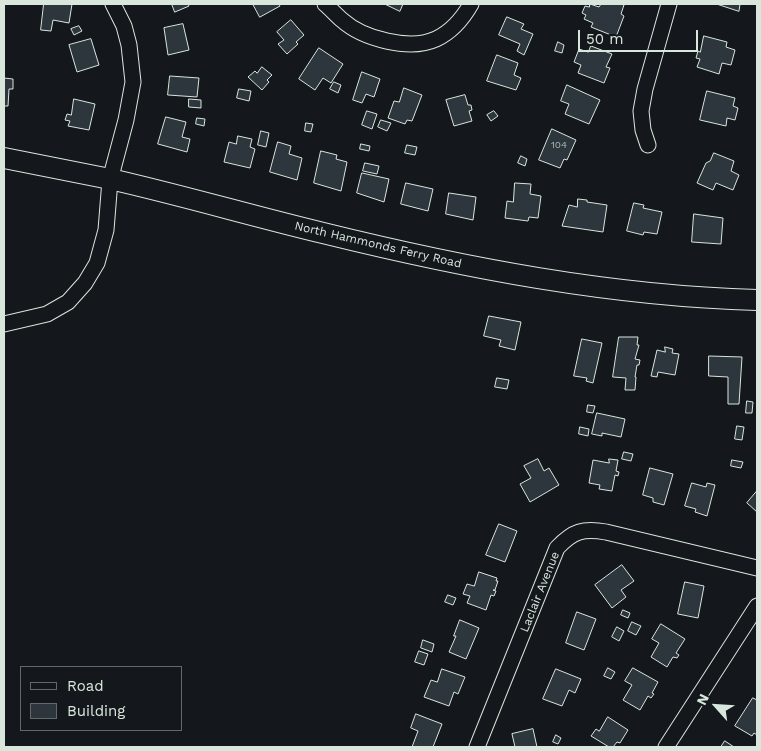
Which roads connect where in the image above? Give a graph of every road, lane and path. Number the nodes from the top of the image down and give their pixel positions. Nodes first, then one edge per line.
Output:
1 (113, 4) edge
2 (325, 4) edge
3 (471, 4) edge
4 (669, 4) edge
5 (648, 145) dead end
6 (4, 158) edge
7 (110, 180) junction
8 (757, 300) edge
9 (4, 324) edge
10 (757, 568) edge
11 (757, 606) edge
12 (477, 747) edge
13 (666, 747) edge

1 - 7 street
2 - 3 street
4 - 5 street
6 - 7 street, North Hammonds Ferry Road
7 - 8 street, North Hammonds Ferry Road
7 - 9 street
10 - 12 street, Laclair Avenue
11 - 13 street

